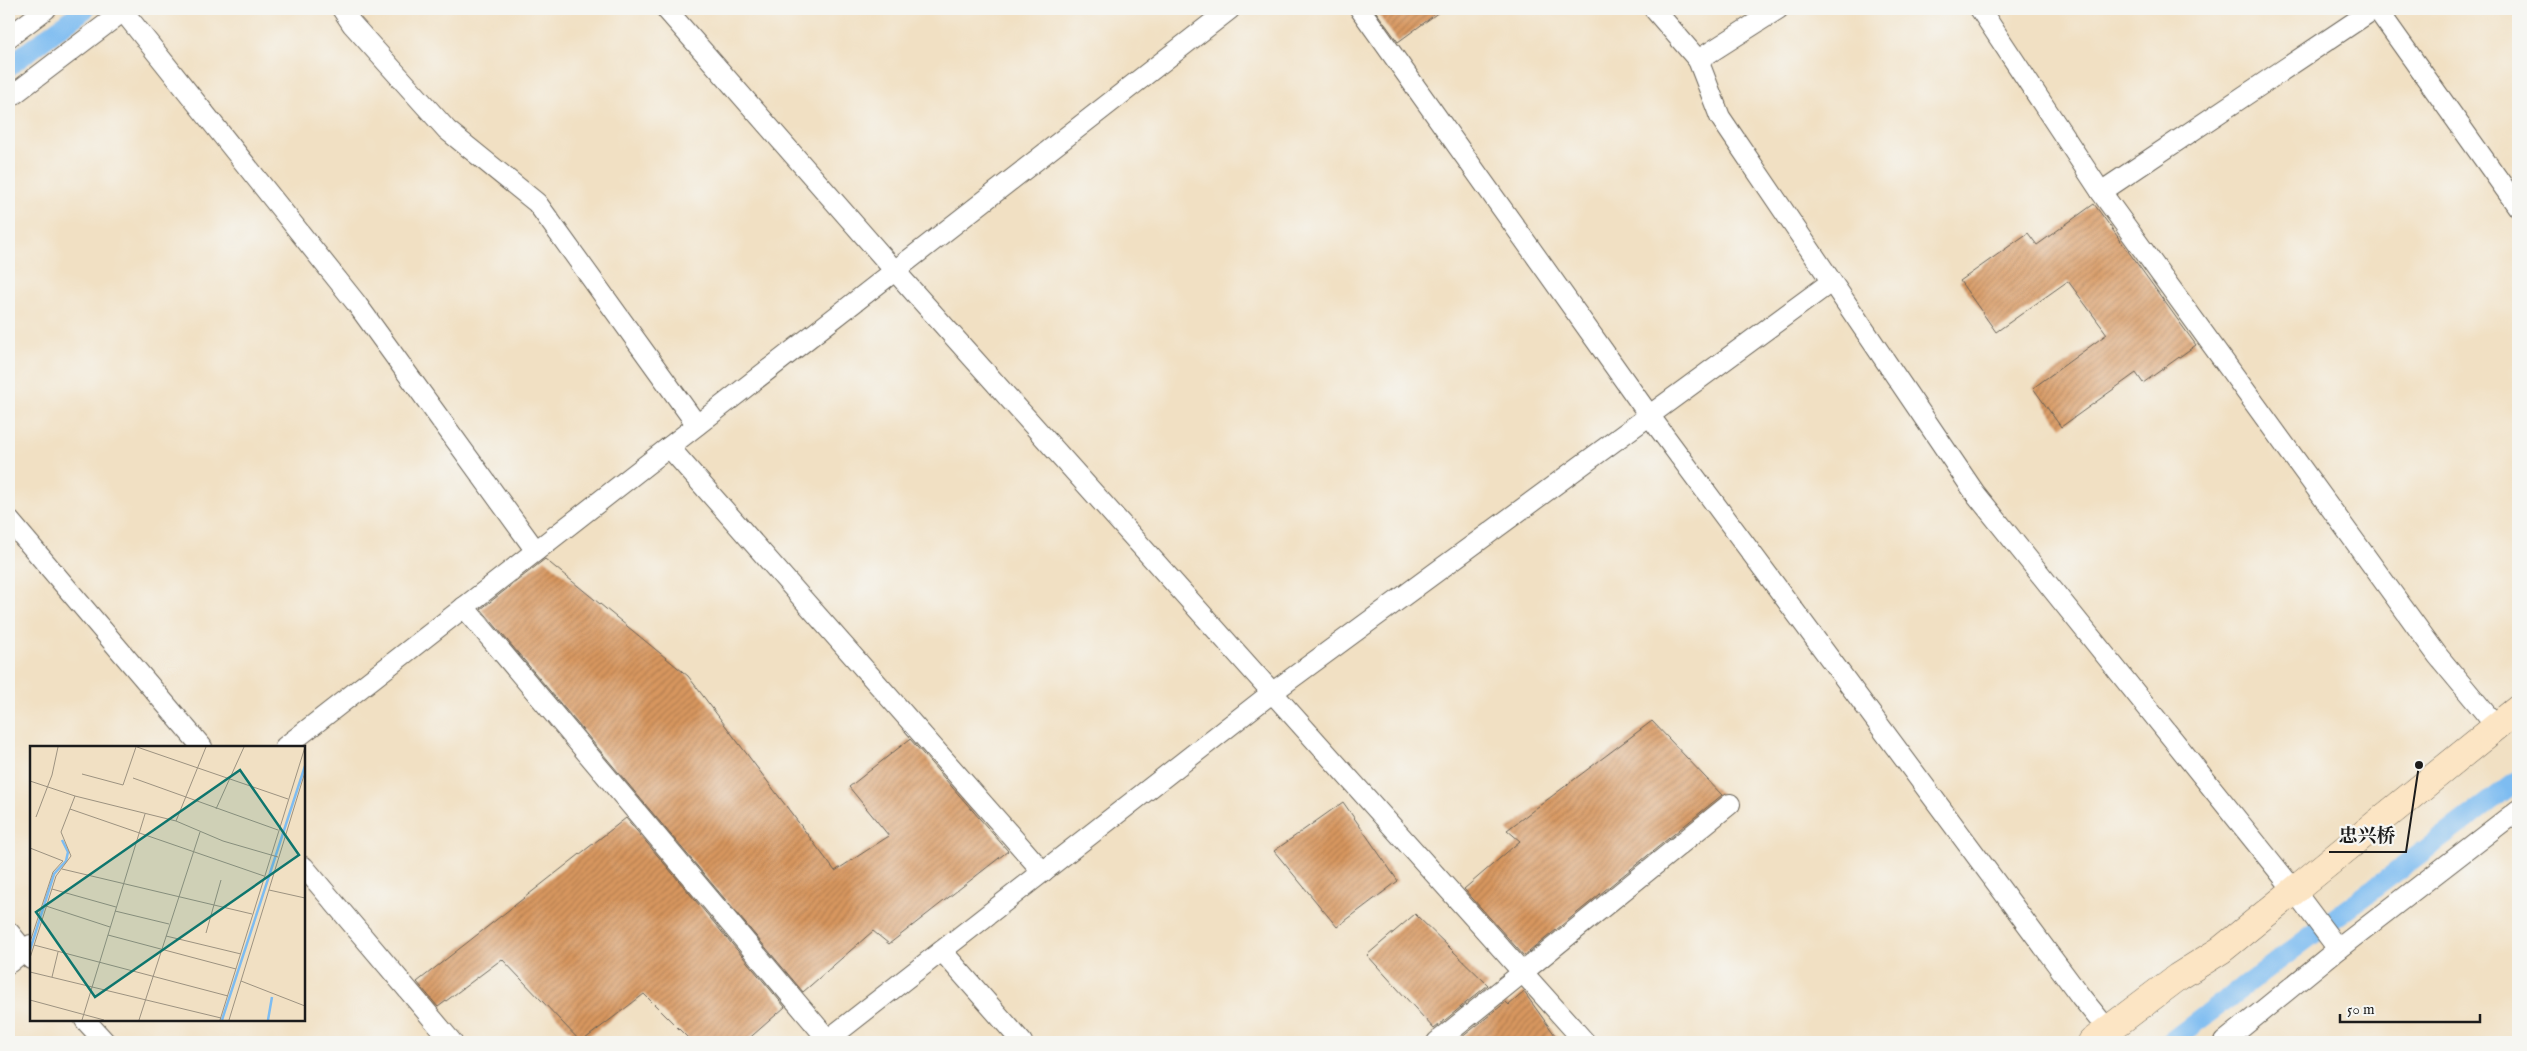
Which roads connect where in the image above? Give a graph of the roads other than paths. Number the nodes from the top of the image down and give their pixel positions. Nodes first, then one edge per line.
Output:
1 (46, 9) edge
2 (342, 9) edge
3 (666, 9) edge
4 (1230, 9) edge
5 (1360, 9) edge
6 (1654, 9) edge
7 (1778, 9) edge
8 (1980, 9) edge
9 (2375, 9) edge
10 (124, 10) edge
11 (9, 37) edge
12 (1698, 60) junction
13 (9, 98) edge
14 (2102, 192) junction
15 (2518, 207) edge
16 (894, 271) junction
17 (1831, 282) junction
18 (1649, 415) junction
19 (697, 425) junction
20 (669, 447) junction
21 (9, 520) edge
22 (536, 551) junction
23 (464, 607) junction
24 (1273, 692) junction
25 (2518, 709) edge
26 (2496, 726) junction
27 (201, 746) edge
28 (286, 746) edge
29 (1730, 804) dead end
30 (2518, 810) edge
31 (305, 869) edge
32 (1043, 872) junction
33 (2293, 889) junction
34 (9, 932) edge
35 (2333, 942) junction
36 (942, 951) junction
37 (24, 954) edge
38 (1523, 972) junction
39 (87, 1021) edge
40 (2100, 1036) edge
41 (105, 1042) edge
42 (452, 1042) edge
43 (828, 1042) edge
44 (1022, 1042) edge
45 (1437, 1042) edge
46 (1585, 1042) edge
47 (2224, 1042) edge

1 - 11 street
2 - 19 street
3 - 16 street
4 - 16 street
5 - 18 street
6 - 12 street
7 - 12 street
8 - 14 street
9 - 14 street
9 - 15 street
10 - 13 street
10 - 22 street
12 - 17 street
14 - 26 street
16 - 19 street
16 - 24 street
17 - 18 street
17 - 33 street
18 - 24 street
18 - 40 street
19 - 20 street
20 - 22 street
20 - 32 street
21 - 27 street
22 - 23 street
23 - 28 street
23 - 43 street
24 - 32 street
24 - 38 street
25 - 26 street
26 - 33 street
29 - 38 street
30 - 35 street
31 - 42 street
32 - 36 street
33 - 35 street
33 - 40 street
34 - 37 street
35 - 47 street
36 - 43 street
36 - 44 street
38 - 45 street
38 - 46 street
39 - 41 street

